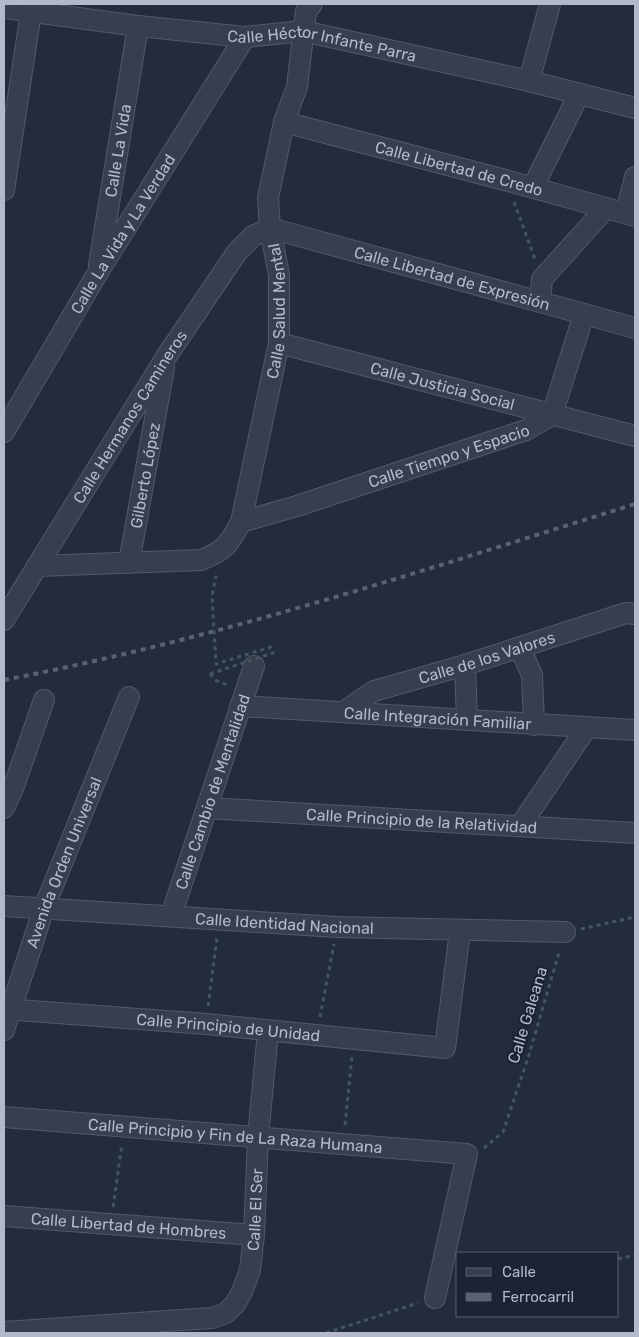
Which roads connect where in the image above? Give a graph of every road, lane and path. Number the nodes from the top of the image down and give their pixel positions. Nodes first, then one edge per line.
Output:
1 (550, 4) edge
2 (305, 6) edge
3 (4, 8) edge
4 (31, 12) junction
5 (138, 26) junction
6 (303, 31) junction
7 (245, 37) junction
8 (529, 81) junction
9 (579, 94) junction
10 (635, 108) edge
11 (284, 122) junction
12 (635, 177) edge
13 (506, 180) junction
14 (532, 187) junction
15 (4, 190) edge
16 (606, 208) junction
17 (631, 215) edge
18 (270, 228) junction
19 (97, 274) junction
20 (542, 279) junction
21 (540, 301) junction
22 (584, 314) junction
23 (635, 328) edge
24 (279, 343) junction
25 (166, 357) junction
26 (552, 415) junction
27 (4, 432) edge
28 (635, 436) edge
29 (241, 522) junction
30 (128, 563) junction
31 (37, 566) junction
32 (216, 576) dead end
33 (635, 614) edge
34 (4, 620) edge
35 (520, 648) junction
36 (465, 665) junction
37 (254, 666) dead end
38 (210, 674) dead end
39 (129, 697) dead end
40 (44, 700) dead end
41 (240, 706) junction
42 (343, 712) junction
43 (467, 720) junction
44 (534, 725) junction
45 (586, 727) junction
46 (635, 730) edge
47 (9, 787) edge
48 (4, 808) edge
49 (207, 808) junction
50 (520, 826) junction
51 (635, 833) edge
52 (4, 906) edge
53 (44, 908) junction
54 (170, 916) junction
55 (635, 917) edge
56 (219, 919) junction
57 (337, 927) junction
58 (460, 931) junction
59 (565, 932) junction
60 (7, 1009) edge
61 (206, 1024) junction
62 (4, 1030) edge
63 (268, 1031) junction
64 (317, 1034) junction
65 (354, 1038) junction
66 (4, 1116) edge
67 (125, 1127) junction
68 (258, 1137) junction
69 (343, 1144) junction
70 (467, 1154) junction
71 (4, 1216) edge
72 (110, 1225) junction
73 (254, 1235) junction
74 (635, 1255) edge
75 (619, 1258) edge
76 (435, 1298) joint
77 (4, 1332) edge
78 (326, 1333) edge

1 - 8 street
2 - 6 street, Calle Salud Mental
3 - 4 street, Calle Héctor Infante Parra
4 - 5 street, Calle Héctor Infante Parra
4 - 15 street
5 - 7 street, Calle Héctor Infante Parra
5 - 19 street, Calle La Vida
6 - 7 street, Calle Héctor Infante Parra
6 - 8 street, Calle Héctor Infante Parra
6 - 11 street, Calle Salud Mental
7 - 19 street, Calle La Vida y La Verdad
8 - 9 street, Calle Héctor Infante Parra
9 - 10 street, Calle Héctor Infante Parra
9 - 14 street
11 - 13 street, Calle Libertad de Credo
11 - 18 street, Calle Salud Mental
12 - 17 street
13 - 14 street, Calle Libertad de Credo
13 - 20 path
14 - 16 street, Calle Libertad de Credo
16 - 17 street, Calle Libertad de Credo
16 - 20 street
18 - 21 street, Calle Libertad de Expresión
18 - 24 street, Calle Salud Mental
18 - 25 street, Calle Hermanos Camineros
19 - 27 street, Calle La Vida y La Verdad
20 - 21 street
21 - 22 street, Calle Libertad de Expresión
22 - 23 street, Calle Libertad de Expresión
22 - 26 street
24 - 26 street, Calle Justicia Social
24 - 29 street, Calle Salud Mental
25 - 30 street, Gilberto López
25 - 31 street, Calle Hermanos Camineros
26 - 28 street, Calle Justicia Social
26 - 29 street, Calle Tiempo y Espacio
29 - 30 street, Calle Salud Mental
30 - 31 street
31 - 34 street, Calle Hermanos Camineros
32 - 38 path, bridge
33 - 35 street, Calle de los Valores
35 - 36 street, Calle de los Valores
35 - 44 street
36 - 42 street, Calle de los Valores
36 - 43 street
37 - 41 street, Calle Cambio de Mentalidad
39 - 53 street, Avenida Orden Universal
40 - 47 street
41 - 42 street, Calle Integración Familiar
41 - 49 street, Calle Cambio de Mentalidad
42 - 43 street, Calle Integración Familiar
43 - 44 street, Calle Integración Familiar
44 - 45 street, Calle Integración Familiar
45 - 46 street, Calle Integración Familiar
45 - 50 street
47 - 48 street
49 - 50 street, Calle Principio de la Relatividad
49 - 54 street, Calle Cambio de Mentalidad
50 - 51 street, Calle Principio de la Relatividad
52 - 53 street, Calle Identidad Nacional
53 - 54 street, Calle Identidad Nacional
53 - 60 street, Avenida Orden Universal
54 - 56 street, Calle Identidad Nacional
55 - 59 path
56 - 57 street, Calle Identidad Nacional
56 - 61 path
57 - 58 street, Calle Identidad Nacional
57 - 64 path
58 - 59 street, Calle Identidad Nacional
58 - 65 street, Calle Principio de Unidad
59 - 70 path, Calle Galeana
60 - 61 street, Calle Principio de Unidad
60 - 62 street, Avenida Orden Universal
61 - 63 street, Calle Principio de Unidad
63 - 64 street, Calle Principio de Unidad
63 - 68 street, Calle El Ser
64 - 65 street, Calle Principio de Unidad
65 - 69 path
66 - 67 street, Calle Principio y Fin de La Raza Humana
67 - 68 street, Calle Principio y Fin de La Raza Humana
67 - 72 path
68 - 69 street, Calle Principio y Fin de La Raza Humana
68 - 73 street, Calle El Ser
69 - 70 street, Calle Principio y Fin de La Raza Humana
70 - 76 street
71 - 72 street, Calle Libertad de Hombres
72 - 73 street, Calle Libertad de Hombres
73 - 77 street, Calle El Ser
74 - 75 path
76 - 78 path

